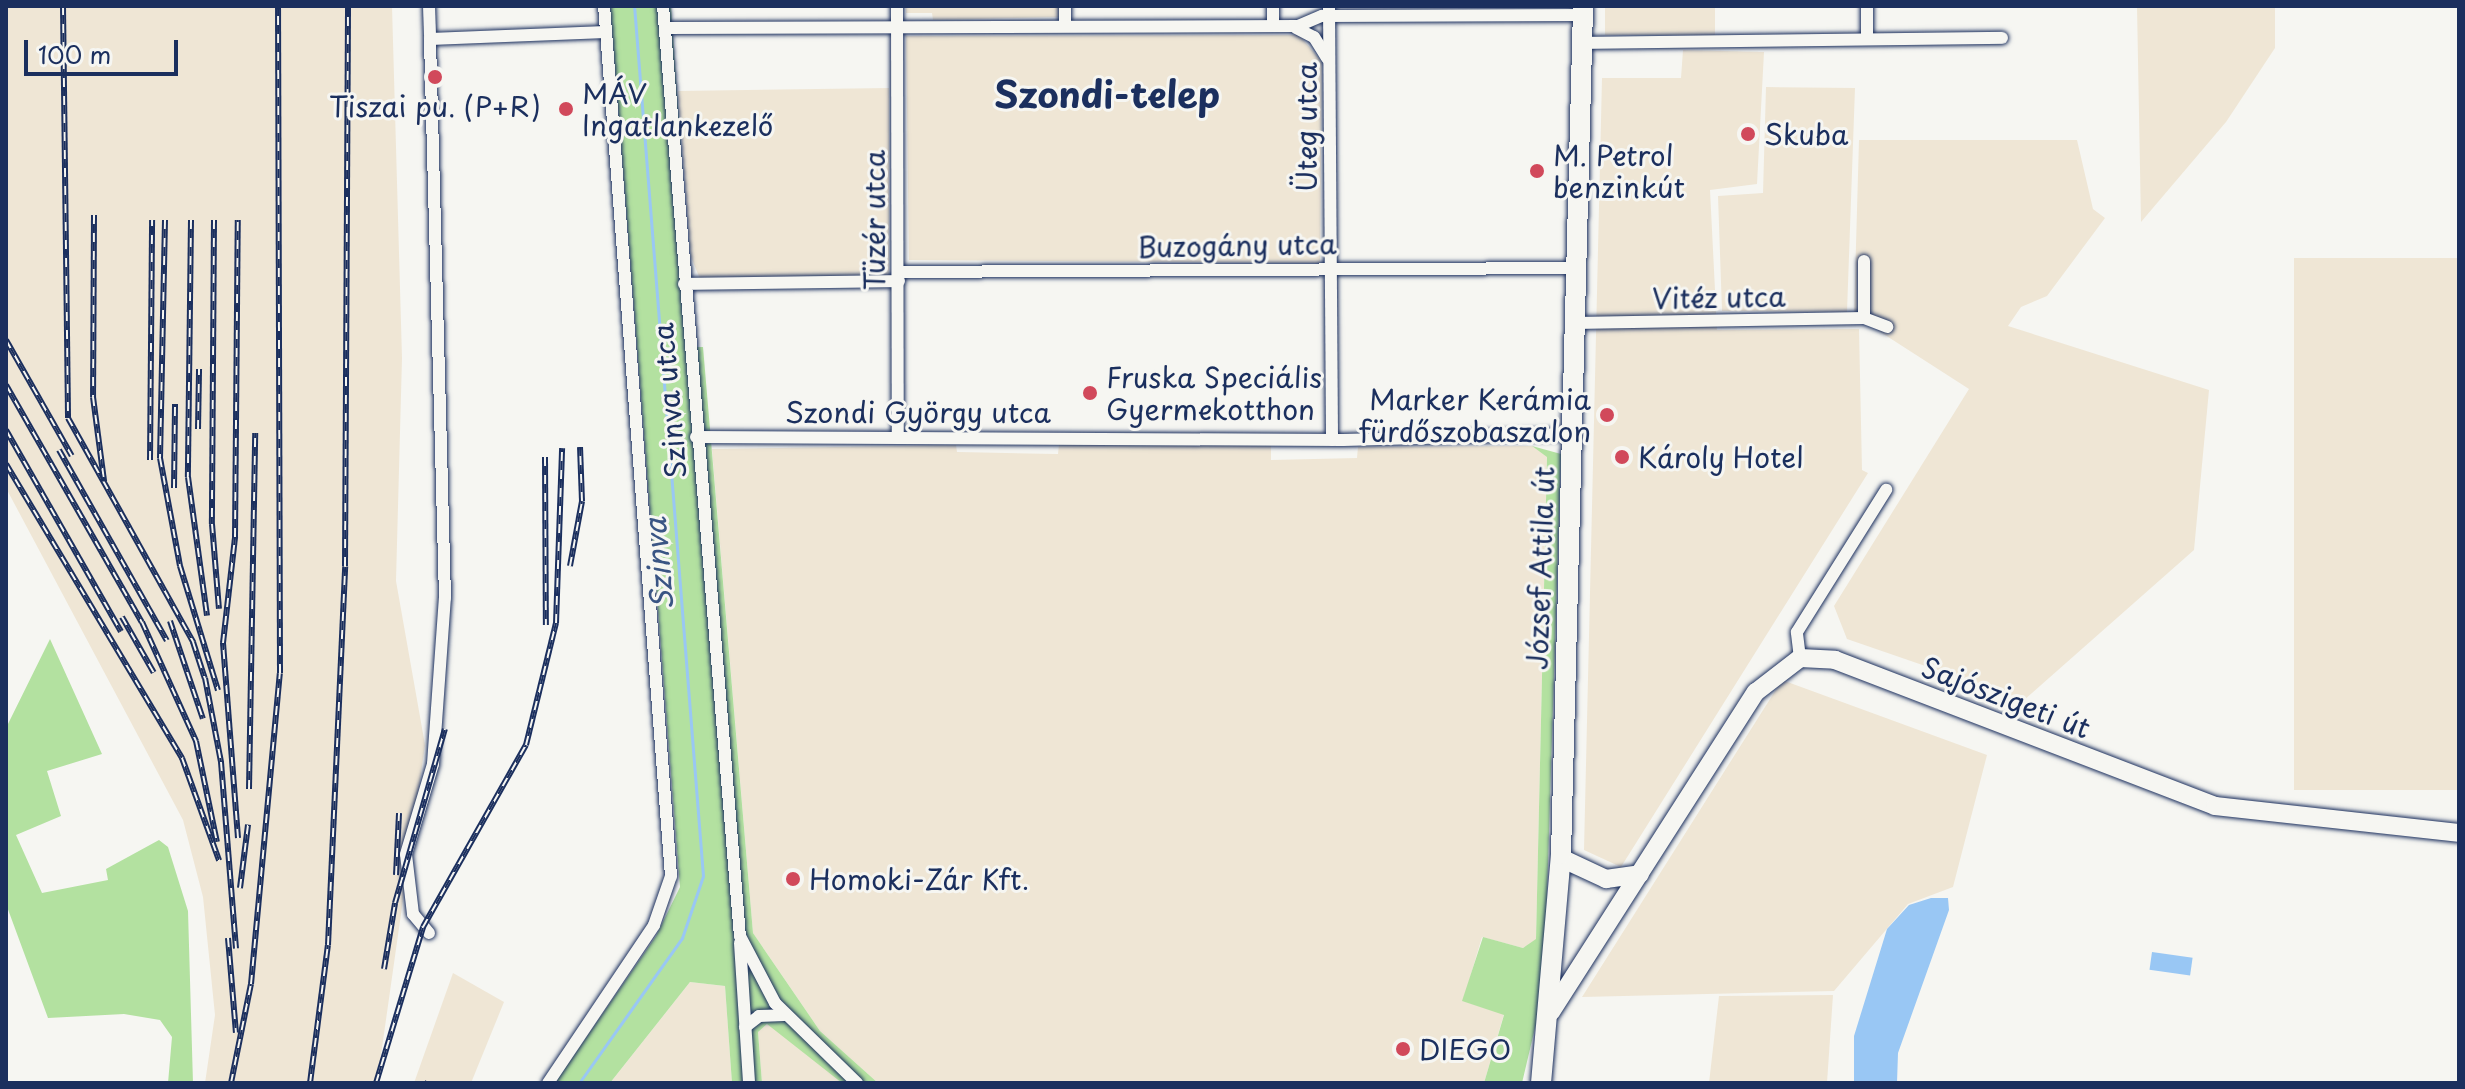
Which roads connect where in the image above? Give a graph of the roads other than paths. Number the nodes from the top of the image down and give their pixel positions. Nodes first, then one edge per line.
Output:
1 (429, 6) edge
2 (604, 6) edge
3 (663, 6) edge
4 (897, 6) edge
5 (1065, 6) edge
6 (1273, 6) edge
7 (1867, 6) edge
8 (1583, 10) edge
9 (1329, 11) edge
10 (897, 25) junction
11 (1065, 25) junction
12 (1279, 26) junction
13 (665, 28) junction
14 (606, 32) junction
15 (2002, 38) dead end
16 (430, 39) junction
17 (1867, 39) junction
18 (1582, 43) junction
19 (1329, 69) junction
20 (1864, 261) dead end
21 (1331, 268) junction
22 (1577, 268) junction
23 (898, 276) junction
24 (684, 284) junction
25 (1864, 318) junction
26 (1575, 323) junction
27 (1887, 327) dead end
28 (898, 434) junction
29 (1572, 434) junction
30 (696, 437) junction
31 (1332, 440) junction
32 (1886, 490) dead end
33 (1800, 658) junction
34 (2459, 833) edge
35 (1561, 858) junction
36 (1640, 874) junction
37 (1606, 879) junction
38 (1609, 914) junction
39 (429, 933) dead end
40 (740, 936) junction
41 (1551, 1012) junction
42 (784, 1015) junction
43 (745, 1027) junction
44 (1543, 1079) edge
45 (548, 1083) edge
46 (749, 1083) edge
47 (857, 1083) edge

1 - 16 street
2 - 14 street, Szinva utca
3 - 13 street, Szinva utca
4 - 10 street, Tüzér utca
5 - 11 street
6 - 12 street
7 - 17 street
8 - 9 street
8 - 18 main road, József Attila út
9 - 12 street
9 - 19 street, Üteg utca
10 - 11 street
10 - 13 street
10 - 23 street, Tüzér utca
11 - 12 street
12 - 19 street
13 - 24 street, Szinva utca
14 - 16 street
14 - 45 street, Szinva utca
15 - 17 street
16 - 39 street
17 - 18 street
18 - 22 main road, József Attila út
19 - 21 street, Üteg utca
20 - 25 street
21 - 22 street, Buzogány utca
21 - 23 street, Buzogány utca
21 - 31 street, Üteg utca
22 - 26 main road, József Attila út
23 - 24 street, Buzogány utca
23 - 28 street, Tüzér utca
24 - 30 street, Szinva utca
25 - 26 street, Vitéz utca
25 - 27 street, Vitéz utca
26 - 29 main road, József Attila út
28 - 30 street, Szondi György utca
28 - 31 street, Szondi György utca
29 - 31 street, Szondi György utca
29 - 35 main road, József Attila út
30 - 40 street, Szinva utca
32 - 33 street
33 - 34 main road, Sajószigeti út
33 - 36 main road
35 - 37 main road
35 - 41 main road, József Attila út
36 - 37 main road
36 - 38 main road
37 - 38 main road
38 - 41 main road
40 - 42 street, Szinva utca
40 - 43 street
41 - 44 main road, József Attila út
42 - 43 street
42 - 47 street, Szinva utca
43 - 46 street

